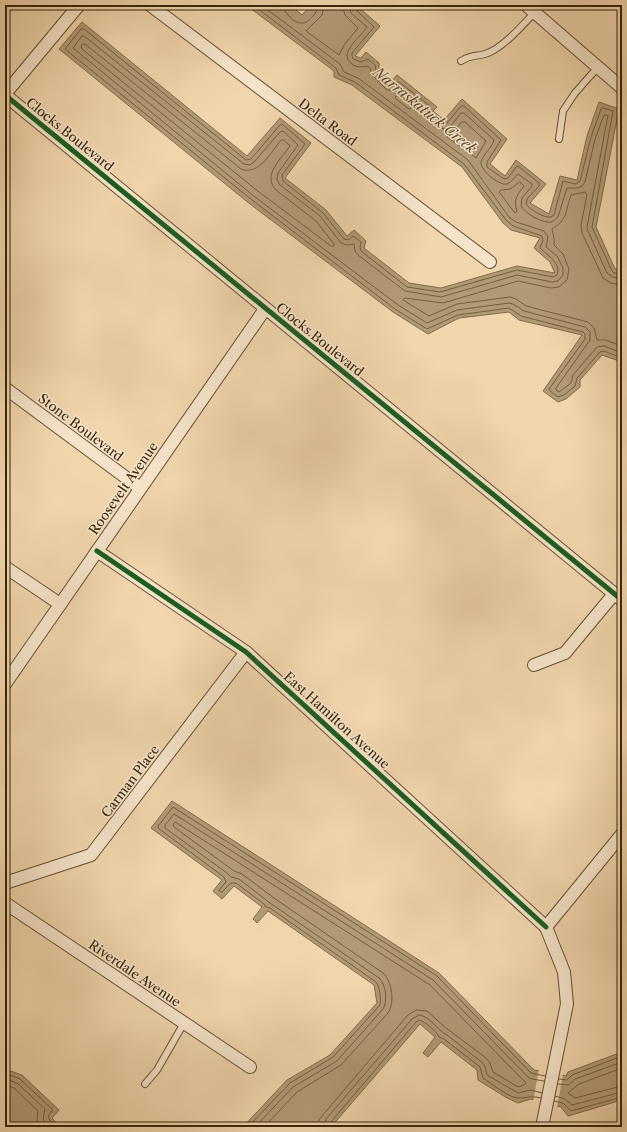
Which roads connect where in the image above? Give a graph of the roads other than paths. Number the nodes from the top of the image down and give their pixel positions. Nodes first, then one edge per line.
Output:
1 (80, 5) edge
2 (150, 5) edge
3 (530, 9) edge
4 (461, 61) dead end
5 (598, 67) junction
6 (622, 88) edge
7 (5, 94) edge
8 (559, 139) dead end
9 (490, 262) dead end
10 (265, 309) junction
11 (5, 388) edge
12 (140, 488) junction
13 (97, 551) junction
14 (5, 567) edge
15 (618, 597) edge
16 (60, 604) junction
17 (246, 652) junction
18 (534, 665) dead end
19 (5, 684) edge
20 (622, 834) edge
21 (5, 883) edge
22 (5, 903) edge
23 (546, 927) junction
24 (184, 1023) junction
25 (250, 1067) dead end
26 (144, 1084) dead end
27 (542, 1127) edge

1 - 7 street
2 - 9 street, Delta Road
3 - 4 lane
3 - 5 street
5 - 6 street
5 - 8 lane
7 - 10 street, Clocks Boulevard
10 - 12 street, Roosevelt Avenue
10 - 15 street, Clocks Boulevard
11 - 12 street, Stone Boulevard
12 - 13 street, Roosevelt Avenue
13 - 16 street, Roosevelt Avenue
13 - 17 street, East Hamilton Avenue
14 - 16 street
15 - 18 street
16 - 19 street, Roosevelt Avenue
17 - 21 street, Carman Place
17 - 23 street, East Hamilton Avenue
20 - 23 street
22 - 24 street, Riverdale Avenue
23 - 27 street
24 - 25 street, Riverdale Avenue
24 - 26 lane

